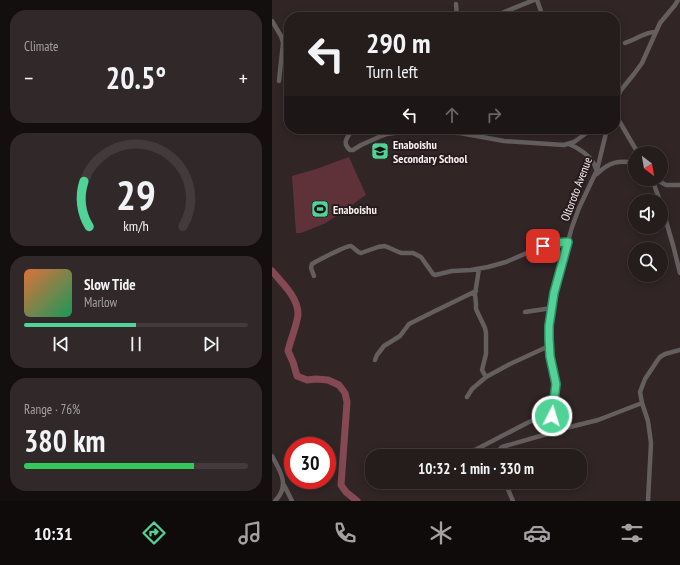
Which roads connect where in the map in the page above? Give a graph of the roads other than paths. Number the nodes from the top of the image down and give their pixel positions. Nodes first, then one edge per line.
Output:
1 (536, 0) edge
2 (678, 0) edge
3 (456, 4) dead end
4 (457, 12) edge
5 (505, 12) edge
6 (541, 12) edge
7 (272, 21) edge
8 (656, 32) junction
9 (625, 43) dead end
10 (279, 81) dead end
11 (620, 92) edge
12 (620, 122) edge
13 (350, 134) edge
14 (387, 134) edge
15 (466, 134) edge
16 (585, 134) edge
17 (606, 134) edge
18 (569, 144) junction
19 (634, 146) edge
20 (628, 162) edge
21 (597, 170) junction
22 (594, 176) junction
23 (668, 185) edge
24 (680, 185) edge
25 (668, 228) edge
26 (568, 242) junction
27 (479, 269) junction
28 (680, 273) edge
29 (314, 276) dead end
30 (476, 291) junction
31 (552, 308) junction
32 (525, 312) dead end
33 (549, 346) junction
34 (680, 350) edge
35 (375, 360) dead end
36 (486, 377) junction
37 (467, 397) dead end
38 (642, 403) junction
39 (552, 416) junction
40 (562, 433) dead end
41 (477, 449) edge
42 (499, 449) edge
43 (272, 456) edge
44 (284, 485) joint
45 (286, 489) edge
46 (508, 489) edge
47 (275, 501) edge
48 (292, 501) edge
49 (513, 501) edge
50 (648, 501) edge

1 - 5 street
1 - 6 street
2 - 8 street
3 - 4 street
7 - 10 street
8 - 9 street
8 - 11 street
12 - 19 street
13 - 14 street
15 - 18 street
16 - 18 street
17 - 21 street, Oltoroto Avenue
18 - 21 street
20 - 22 street
21 - 22 street, Oltoroto Avenue
22 - 26 street, Oltoroto Avenue
23 - 24 street
25 - 28 street
26 - 27 street
26 - 31 street, Oltoroto Avenue
27 - 29 street
27 - 30 street
30 - 35 street
30 - 36 street
31 - 32 street
31 - 33 street, Oltoroto Avenue
33 - 36 street
33 - 39 street, Oltoroto Avenue
34 - 38 street
36 - 37 street
38 - 40 street
38 - 50 street
39 - 41 street
39 - 42 street, Oltoroto Avenue
43 - 44 street
44 - 47 street
45 - 48 street
46 - 49 street

